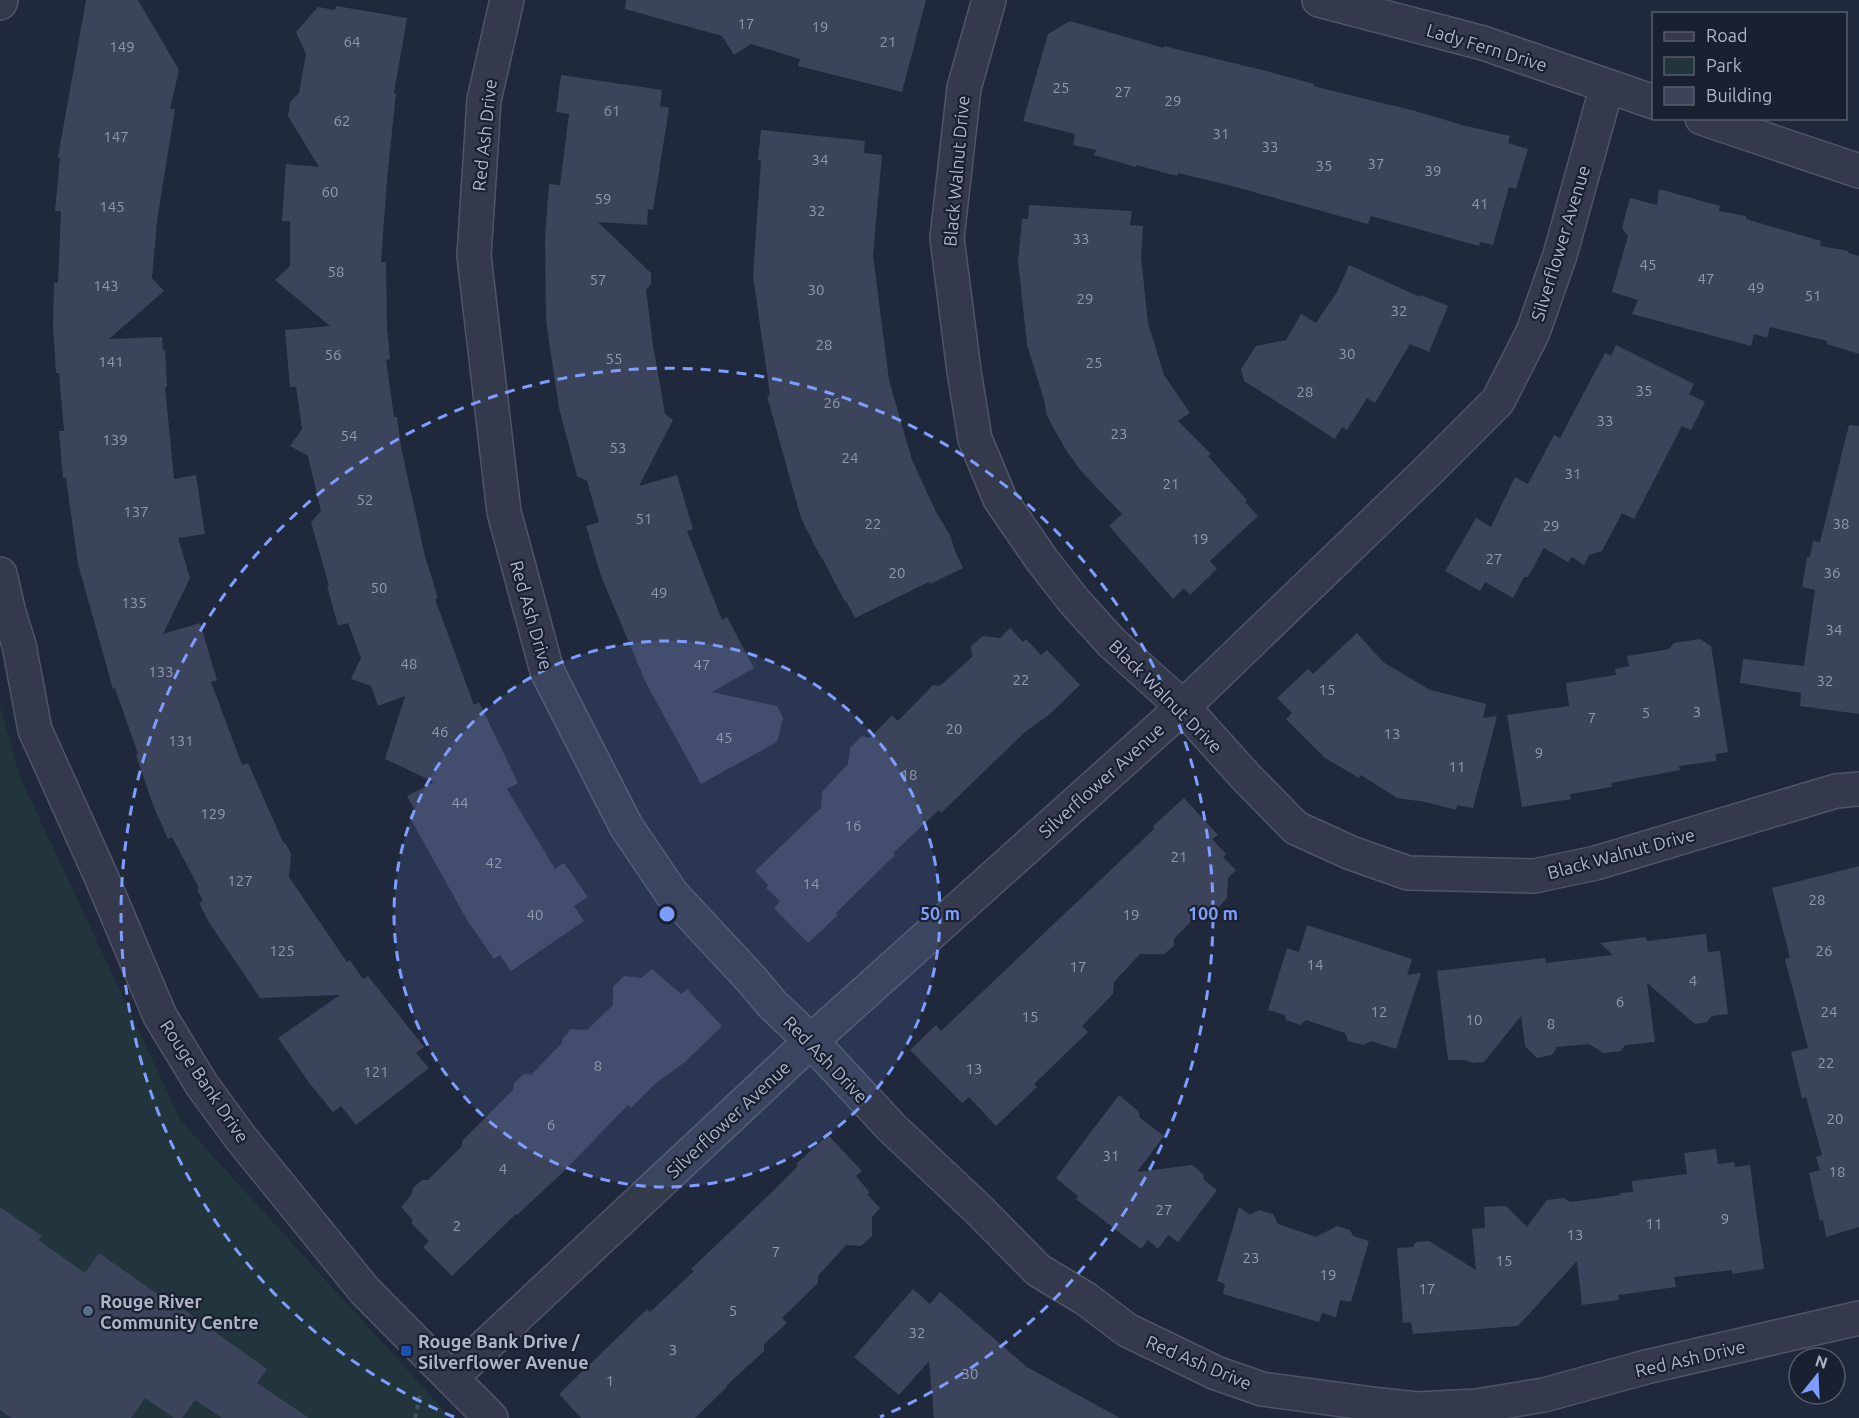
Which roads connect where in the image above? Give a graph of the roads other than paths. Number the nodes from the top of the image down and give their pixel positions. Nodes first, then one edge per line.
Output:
1 (507, 0) edge
2 (989, 0) edge
3 (1319, 0) edge
4 (1607, 86) junction
5 (1652, 102) edge
6 (1708, 120) edge
7 (1859, 171) edge
8 (0, 574) edge
9 (1183, 707) junction
10 (1859, 789) edge
11 (811, 1041) junction
12 (1859, 1318) edge
13 (436, 1382) junction
14 (491, 1418) edge

1 - 11 street, Red Ash Drive
2 - 9 street, Black Walnut Drive
3 - 4 street, Lady Fern Drive
4 - 5 street, Lady Fern Drive
4 - 9 street, Silverflower Avenue
6 - 7 street
8 - 13 street, Rouge Bank Drive
9 - 10 street, Black Walnut Drive
9 - 11 street, Silverflower Avenue
11 - 12 street, Red Ash Drive
11 - 13 street, Silverflower Avenue
13 - 14 street, Rouge Bank Drive

